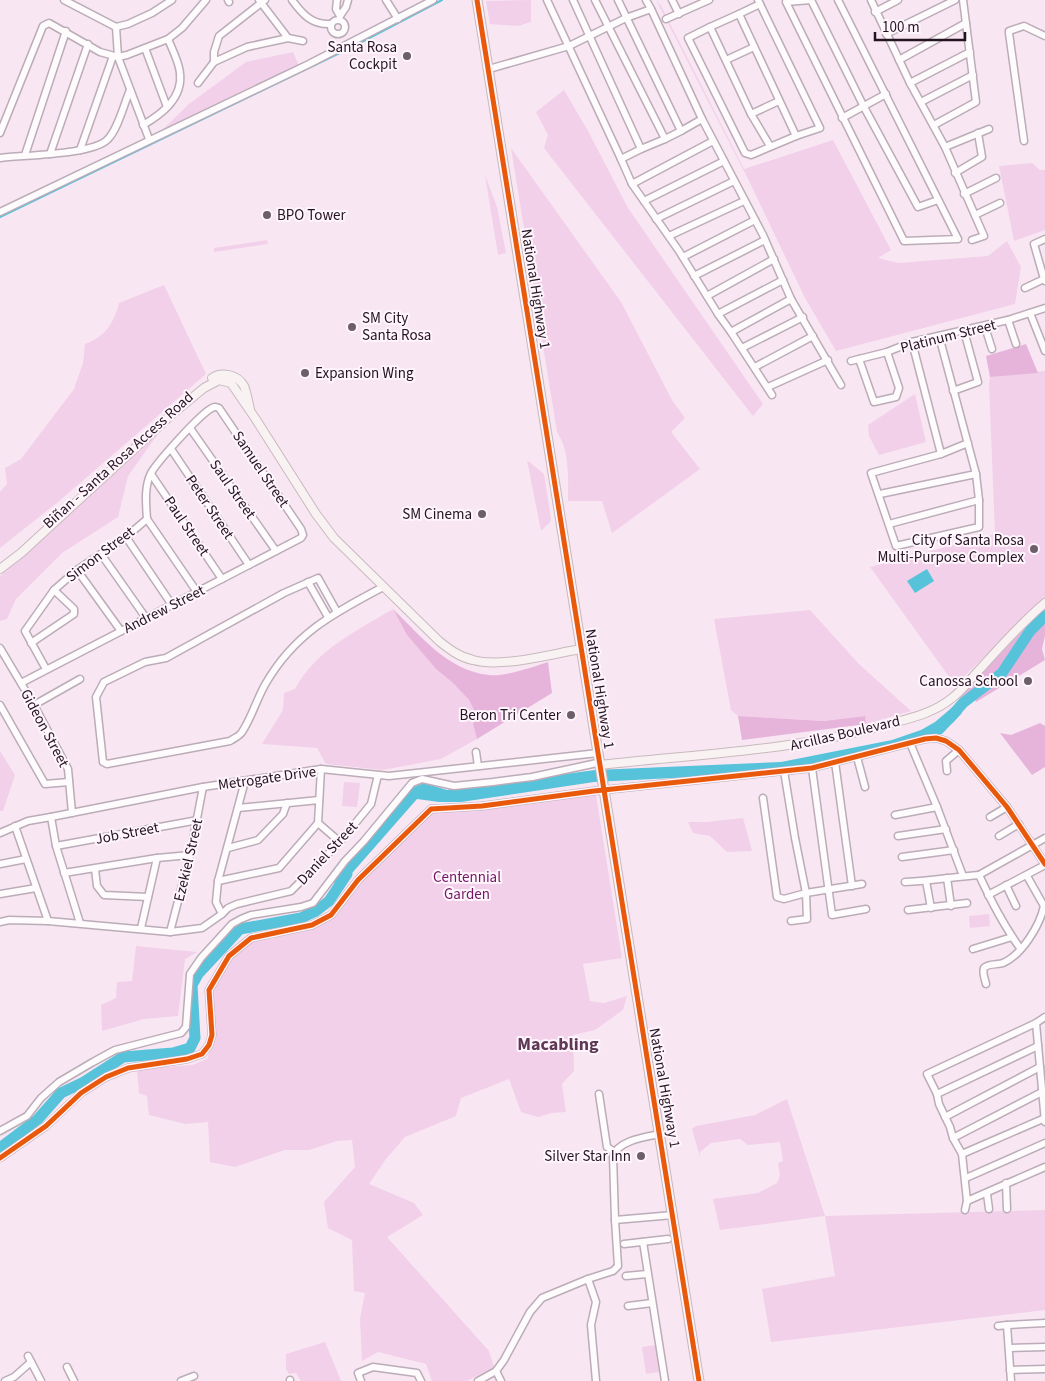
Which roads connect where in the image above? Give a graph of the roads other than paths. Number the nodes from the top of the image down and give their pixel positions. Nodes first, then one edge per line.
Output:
1 (64, 0) edge
2 (172, 0) edge
3 (206, 0) edge
4 (292, 0) edge
5 (337, 0) edge
6 (348, 0) edge
7 (386, 0) edge
8 (433, 0) edge
9 (477, 0) edge
10 (546, 0) edge
11 (573, 0) edge
12 (595, 0) edge
13 (618, 0) edge
14 (646, 0) edge
15 (672, 0) edge
16 (709, 0) edge
17 (838, 0) edge
18 (870, 0) edge
19 (898, 0) edge
20 (955, 0) edge
21 (963, 0) edge
22 (262, 1) edge
23 (759, 2) edge
24 (651, 9) junction
25 (875, 12) junction
26 (679, 14) junction
27 (739, 14) junction
28 (340, 18) junction
29 (626, 18) junction
30 (398, 19) junction
31 (662, 21) junction
32 (966, 23) junction
33 (332, 24) junction
34 (116, 27) junction
35 (608, 27) junction
36 (710, 27) junction
37 (66, 31) junction
38 (886, 34) junction
39 (589, 36) junction
40 (1045, 36) edge
41 (288, 38) junction
42 (168, 39) junction
43 (303, 41) dead end
44 (88, 44) junction
45 (569, 46) junction
46 (754, 47) junction
47 (145, 48) junction
48 (970, 52) junction
49 (116, 56) junction
50 (726, 60) junction
51 (899, 60) junction
52 (214, 62) junction
53 (489, 71) junction
54 (973, 75) junction
55 (198, 83) dead end
56 (910, 83) junction
57 (130, 90) junction
58 (886, 94) junction
59 (780, 101) junction
60 (921, 102) junction
61 (167, 107) junction
62 (864, 107) junction
63 (751, 114) junction
64 (842, 118) junction
65 (702, 119) junction
66 (2, 124) edge
67 (143, 125) junction
68 (934, 125) junction
69 (989, 129) dead end
70 (681, 131) junction
71 (978, 133) junction
72 (0, 134) edge
73 (796, 136) junction
74 (149, 139) junction
75 (665, 139) junction
76 (714, 141) junction
77 (1024, 141) dead end
78 (770, 146) junction
79 (945, 147) junction
80 (641, 149) junction
81 (80, 150) junction
82 (50, 154) junction
83 (25, 155) junction
84 (0, 158) edge
85 (621, 158) junction
86 (724, 161) junction
87 (955, 173) junction
88 (996, 178) dead end
89 (734, 181) junction
90 (632, 184) junction
91 (964, 194) junction
92 (938, 200) junction
93 (644, 201) junction
94 (744, 201) junction
95 (1000, 203) dead end
96 (0, 212) edge
97 (975, 215) junction
98 (656, 218) junction
99 (755, 220) junction
100 (669, 236) junction
101 (1045, 239) edge
102 (765, 240) junction
103 (972, 240) dead end
104 (683, 257) junction
105 (774, 259) junction
106 (694, 276) junction
107 (783, 280) junction
108 (1045, 280) edge
109 (1025, 288) dead end
110 (707, 296) junction
111 (791, 300) junction
112 (1045, 308) edge
113 (1030, 313) junction
114 (718, 314) junction
115 (803, 318) junction
116 (1008, 320) junction
117 (985, 327) junction
118 (964, 331) junction
119 (731, 332) junction
120 (813, 336) junction
121 (939, 336) junction
122 (912, 342) junction
123 (1016, 344) dead end
124 (742, 348) junction
125 (992, 349) dead end
126 (1045, 351) edge
127 (887, 352) junction
128 (859, 359) junction
129 (828, 360) junction
130 (851, 361) dead end
131 (755, 367) junction
132 (841, 385) dead end
133 (768, 387) junction
134 (954, 391) junction
135 (772, 395) dead end
136 (216, 407) joint
137 (190, 428) junction
138 (968, 443) junction
139 (171, 449) junction
140 (128, 451) junction
141 (941, 454) junction
142 (151, 474) junction
143 (976, 474) junction
144 (880, 494) junction
145 (979, 500) junction
146 (147, 519) junction
147 (889, 524) junction
148 (303, 533) joint
149 (126, 537) junction
150 (276, 551) junction
151 (101, 554) junction
152 (0, 564) edge
153 (248, 565) junction
154 (0, 569) edge
155 (77, 570) junction
156 (222, 579) junction
157 (308, 582) junction
158 (383, 587) junction
159 (54, 590) junction
160 (196, 592) junction
161 (1045, 603) edge
162 (172, 605) junction
163 (337, 612) junction
164 (328, 617) junction
165 (146, 618) junction
166 (121, 631) junction
167 (31, 643) junction
168 (0, 648) edge
169 (581, 649) junction
170 (46, 669) junction
171 (80, 678) dead end
172 (21, 683) junction
173 (0, 705) edge
174 (34, 705) junction
175 (910, 743) junction
176 (959, 750) junction
177 (476, 752) dead end
178 (857, 757) junction
179 (598, 760) junction
180 (835, 762) junction
181 (478, 766) junction
182 (812, 768) junction
183 (321, 769) junction
184 (784, 771) junction
185 (947, 771) dead end
186 (378, 775) junction
187 (245, 781) junction
188 (69, 782) junction
189 (203, 787) junction
190 (865, 787) dead end
191 (604, 790) junction
192 (763, 798) dead end
193 (319, 800) junction
194 (287, 803) junction
195 (937, 807) junction
196 (1007, 807) junction
197 (238, 808) junction
198 (72, 813) junction
199 (895, 815) dead end
200 (50, 817) junction
201 (990, 817) dead end
202 (198, 820) junction
203 (318, 823) junction
204 (1019, 824) junction
205 (15, 826) junction
206 (946, 829) junction
207 (0, 833) edge
208 (898, 836) dead end
209 (1000, 836) dead end
210 (1045, 838) edge
211 (340, 842) junction
212 (56, 846) junction
213 (1032, 846) junction
214 (228, 848) junction
215 (954, 850) junction
216 (190, 855) junction
217 (902, 857) dead end
218 (157, 858) junction
219 (26, 859) junction
220 (0, 864) edge
221 (1045, 864) edge
222 (96, 869) junction
223 (64, 873) junction
224 (980, 875) junction
225 (963, 876) junction
226 (1027, 876) junction
227 (947, 878) junction
228 (218, 881) junction
229 (905, 882) dead end
230 (926, 882) junction
231 (862, 884) dead end
232 (1006, 885) junction
233 (852, 886) junction
234 (36, 888) junction
235 (828, 889) junction
236 (806, 893) junction
237 (0, 894) edge
238 (988, 895) junction
239 (148, 897) junction
240 (967, 904) dead end
241 (951, 906) junction
242 (1016, 906) dead end
243 (930, 908) junction
244 (866, 909) dead end
245 (908, 910) dead end
246 (222, 914) junction
247 (48, 920) junction
248 (791, 921) dead end
249 (0, 922) edge
250 (80, 923) junction
251 (141, 928) junction
252 (170, 932) junction
253 (1012, 937) junction
254 (1020, 948) junction
255 (973, 950) dead end
256 (986, 984) dead end
257 (1045, 1017) edge
258 (1036, 1023) junction
259 (1038, 1046) junction
260 (1040, 1067) junction
261 (1042, 1092) junction
262 (600, 1094) dead end
263 (937, 1094) junction
264 (945, 1117) junction
265 (1045, 1118) edge
266 (1045, 1122) edge
267 (0, 1131) edge
268 (660, 1134) junction
269 (953, 1138) junction
270 (1045, 1143) edge
271 (615, 1152) junction
272 (962, 1154) junction
273 (0, 1158) edge
274 (1045, 1167) edge
275 (966, 1178) junction
276 (1006, 1183) junction
277 (987, 1194) junction
278 (967, 1201) junction
279 (989, 1209) dead end
280 (1007, 1209) dead end
281 (965, 1210) dead end
282 (673, 1215) junction
283 (615, 1220) junction
284 (668, 1239) dead end
285 (643, 1242) junction
286 (624, 1244) dead end
287 (648, 1274) junction
288 (626, 1276) dead end
289 (588, 1279) junction
290 (652, 1303) junction
291 (628, 1306) dead end
292 (1045, 1323) edge
293 (1007, 1325) junction
294 (998, 1326) dead end
295 (1045, 1347) edge
296 (1009, 1348) junction
297 (67, 1367) dead end
298 (1045, 1369) edge
299 (496, 1370) junction
300 (1010, 1370) junction
301 (194, 1376) edge
302 (15, 1379) edge
303 (5, 1381) edge
304 (41, 1381) edge
305 (74, 1381) edge
306 (181, 1381) edge
307 (361, 1381) edge
308 (421, 1381) edge
309 (478, 1381) edge
310 (501, 1381) edge
311 (596, 1381) edge
312 (665, 1381) edge
313 (699, 1381) edge
314 (1011, 1381) edge

1 - 34 street
2 - 34 street
3 - 42 street
4 - 33 street
5 - 28 street
6 - 28 street
7 - 30 street
8 - 30 street
9 - 53 highway, National Highway 1
10 - 45 street
11 - 39 street
12 - 35 street
13 - 29 street
14 - 24 street
15 - 26 street
16 - 26 street
17 - 58 street
18 - 25 street
19 - 25 street
20 - 38 street
21 - 32 street
22 - 41 street
22 - 52 street
23 - 27 street
23 - 73 street
24 - 29 street
24 - 31 street
25 - 38 street
26 - 31 street
27 - 36 street
27 - 46 street
28 - 33 street
28 - 33 street
29 - 35 street
29 - 70 street
30 - 74 street
31 - 65 street
32 - 48 street
32 - 51 street
34 - 49 street
35 - 39 street
35 - 75 street
36 - 50 street
36 - 78 street
37 - 44 street
37 - 66 street
37 - 83 street
38 - 51 street
39 - 45 street
39 - 80 street
40 - 77 street
41 - 43 street
41 - 52 street
42 - 47 street
42 - 61 street
44 - 49 street
44 - 82 street
45 - 53 street
45 - 85 street
46 - 50 street
46 - 59 street
47 - 49 street
47 - 61 street
48 - 54 street
48 - 56 street
49 - 57 street
49 - 81 street
50 - 63 street
51 - 56 street
52 - 55 street
53 - 169 highway, National Highway 1
54 - 60 street
54 - 68 street
56 - 60 street
57 - 67 street
57 - 81 street
58 - 62 street
58 - 92 street
59 - 63 street
59 - 73 street
60 - 68 street
61 - 67 street
62 - 64 street
62 - 64 street
62 - 92 street
63 - 78 street
64 - 92 street
65 - 70 street
65 - 76 street
66 - 72 street
67 - 74 street
68 - 79 street
69 - 71 street
70 - 75 street
71 - 79 street
71 - 87 street
73 - 78 street
74 - 96 street
75 - 80 street
76 - 86 street
76 - 90 street
79 - 87 street
80 - 85 street
81 - 82 street
82 - 83 street
83 - 84 street
85 - 90 street
86 - 89 street
86 - 93 street
87 - 91 street
88 - 91 street
89 - 94 street
89 - 98 street
90 - 93 street
91 - 97 street
93 - 98 street
94 - 99 street
94 - 100 street
95 - 97 street
97 - 103 street
98 - 100 street
99 - 102 street
99 - 104 street
100 - 104 street
101 - 108 street
102 - 105 street
102 - 106 street
104 - 106 street
105 - 107 street
105 - 110 street
106 - 110 street
107 - 111 street
107 - 114 street
108 - 109 street
110 - 114 street
111 - 115 street
111 - 119 street
112 - 113 street, Platinum Street
113 - 116 street, Platinum Street
113 - 126 street
114 - 119 street
115 - 120 street
115 - 124 street
116 - 117 street, Platinum Street
116 - 123 street
117 - 118 street, Platinum Street
117 - 125 street
118 - 121 street, Platinum Street
118 - 134 street
119 - 124 street
120 - 129 street
120 - 131 street
121 - 122 street, Platinum Street
121 - 134 street
122 - 127 street, Platinum Street
122 - 141 street
124 - 131 street
127 - 128 street, Platinum Street
127 - 128 street
128 - 130 street, Platinum Street
129 - 132 street
129 - 133 street
131 - 133 street
133 - 135 street
134 - 138 street
136 - 137 street, Simon Street
136 - 148 street, Samuel Street
137 - 139 street, Simon Street
137 - 150 street, Saul Street
138 - 141 street
138 - 143 street
139 - 142 street, Simon Street
139 - 153 street, Peter Street
140 - 152 main road, Biñan - Santa Rosa Access Road
140 - 154 main road, Biñan - Santa Rosa Access Road
140 - 158 main road, Biñan - Santa Rosa Access Road
141 - 144 street
142 - 146 street, Simon Street
142 - 156 street, Paul Street
143 - 144 street
143 - 145 street
144 - 147 street
145 - 147 street
145 - 147 street
146 - 149 street, Simon Street
146 - 160 street
148 - 150 street, Andrew Street
149 - 151 street, Simon Street
149 - 162 street
150 - 153 street, Andrew Street
151 - 155 street, Simon Street
151 - 165 street
153 - 156 street, Andrew Street
155 - 159 street, Simon Street
155 - 166 street
156 - 160 street, Andrew Street
157 - 163 street
157 - 164 street
157 - 164 street
158 - 163 street
158 - 169 main road, Biñan - Santa Rosa Access Road
159 - 167 street, Simon Street
159 - 167 street
160 - 162 street, Andrew Street
161 - 179 main road, Arcillas Boulevard
162 - 165 street, Andrew Street
163 - 164 street
165 - 166 street, Andrew Street
166 - 170 street, Andrew Street
167 - 170 street
168 - 172 street, Gideon Street
169 - 179 highway, National Highway 1
170 - 172 street, Andrew Street
171 - 174 street
172 - 174 street, Gideon Street
173 - 188 street
174 - 188 street, Gideon Street
175 - 176 street
175 - 178 street
175 - 195 street
176 - 185 street
176 - 196 street
177 - 181 street
178 - 180 street
178 - 190 street
179 - 181 street, Metrogate Drive
179 - 191 highway, National Highway 1
179 - 267 street
180 - 182 street
180 - 233 street
181 - 186 street, Metrogate Drive
182 - 184 street
182 - 235 street
183 - 186 street, Metrogate Drive
183 - 187 street, Metrogate Drive
183 - 193 street
184 - 191 street
184 - 236 street
186 - 211 street, Daniel Street
187 - 189 street, Metrogate Drive
187 - 197 street
188 - 198 street, Gideon Street
189 - 198 street, Metrogate Drive
189 - 202 street, Ezekiel Street
191 - 268 highway, National Highway 1
191 - 273 street
192 - 236 street
193 - 194 street
193 - 203 street
194 - 197 street
194 - 214 street
195 - 199 street
195 - 206 street
196 - 201 street
196 - 204 street
197 - 214 street
198 - 200 street, Metrogate Drive
200 - 205 street, Metrogate Drive
200 - 212 street
202 - 212 street, Job Street
202 - 216 street, Ezekiel Street
203 - 211 street
203 - 228 street
204 - 209 street
204 - 213 street
205 - 207 street, Metrogate Drive
205 - 219 street
206 - 208 street
206 - 215 street
210 - 213 street
211 - 246 street, Daniel Street
212 - 223 street
213 - 221 street
213 - 224 street
214 - 228 street
215 - 217 street
215 - 225 street
216 - 218 street
216 - 252 street, Ezekiel Street
218 - 222 street
218 - 239 street
219 - 220 street
219 - 234 street
221 - 226 street
222 - 223 street
222 - 239 street
223 - 250 street
224 - 225 street
224 - 238 street
225 - 227 street
226 - 232 street
226 - 254 street
227 - 230 street
227 - 241 street
228 - 246 street
229 - 230 street
230 - 243 street
231 - 233 street
232 - 238 street
232 - 242 street
233 - 235 street
234 - 237 street
234 - 247 street
235 - 236 street
235 - 244 street
236 - 248 street
238 - 253 street
239 - 251 street
240 - 241 street
241 - 243 street
243 - 245 street
246 - 252 street, Daniel Street
247 - 249 street
247 - 250 street
250 - 251 street
251 - 252 street
253 - 254 street
253 - 255 street
254 - 256 street
257 - 258 street
258 - 259 street
258 - 263 street
259 - 260 street
259 - 263 street
260 - 261 street
260 - 264 street
261 - 265 street
261 - 269 street
262 - 271 street
263 - 264 street
264 - 269 street
265 - 266 street
265 - 272 street
268 - 271 street
268 - 282 highway, National Highway 1
269 - 272 street
270 - 275 street
271 - 283 street
272 - 275 street
274 - 276 street
275 - 278 street
276 - 277 street
276 - 280 street
277 - 278 street
277 - 279 street
278 - 281 street
282 - 283 street
282 - 313 highway, National Highway 1
283 - 289 street
284 - 285 street
285 - 286 street
285 - 287 street
287 - 288 street
287 - 290 street
289 - 299 street
289 - 311 street
290 - 291 street
290 - 312 street
292 - 293 street
293 - 294 street
293 - 296 street
295 - 296 street
296 - 300 street
297 - 305 street
298 - 300 street
299 - 309 street
299 - 310 street
300 - 314 street
301 - 306 street
302 - 303 street
302 - 304 street
307 - 308 street

